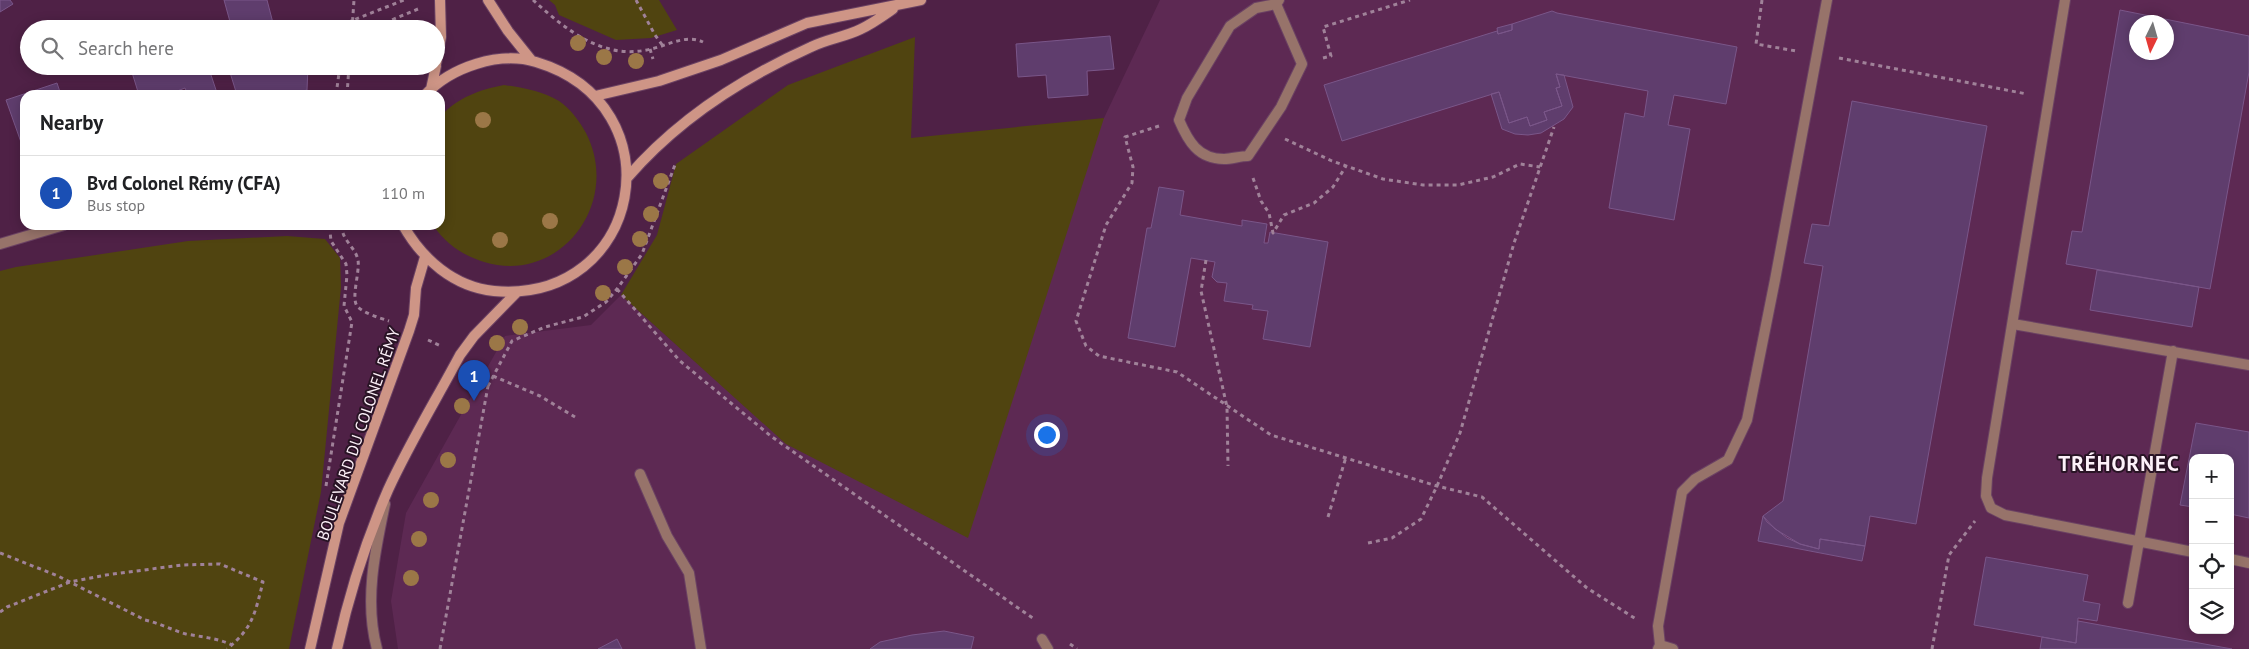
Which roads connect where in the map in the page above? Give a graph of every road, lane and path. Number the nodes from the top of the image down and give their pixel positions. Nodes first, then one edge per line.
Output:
1 (354, 0) edge
2 (404, 0) edge
3 (440, 0) edge
4 (488, 0) edge
5 (533, 0) edge
6 (636, 0) edge
7 (921, 0) edge
8 (1410, 0) edge
9 (1762, 0) edge
10 (1827, 0) edge
11 (2065, 0) edge
12 (1278, 2) edge
13 (899, 6) junction
14 (418, 9) dead end
15 (353, 20) edge
16 (355, 20) edge
17 (392, 20) edge
18 (441, 20) edge
19 (663, 46) dead end
20 (650, 50) dead end
21 (1818, 54) junction
22 (532, 61) junction
23 (1302, 64) junction
24 (339, 75) edge
25 (349, 75) edge
26 (433, 75) edge
27 (337, 90) edge
28 (348, 90) edge
29 (429, 90) edge
30 (431, 90) edge
31 (596, 96) junction
32 (2048, 98) junction
33 (1179, 120) junction
34 (1554, 127) dead end
35 (1266, 130) junction
36 (1245, 156) junction
37 (1346, 166) junction
38 (1540, 167) junction
39 (627, 178) junction
40 (47, 230) edge
41 (342, 230) edge
42 (406, 230) edge
43 (330, 231) dead end
44 (0, 244) edge
45 (425, 257) junction
46 (1206, 260) dead end
47 (617, 288) dead end
48 (516, 293) junction
49 (352, 322) dead end
50 (394, 324) dead end
51 (2013, 324) junction
52 (2173, 351) junction
53 (2249, 365) edge
54 (482, 366) dead end
55 (493, 376) dead end
56 (1226, 407) junction
57 (575, 417) dead end
58 (1346, 457) junction
59 (1228, 466) dead end
60 (640, 474) dead end
61 (1437, 486) junction
62 (389, 488) junction
63 (1991, 508) junction
64 (1328, 517) dead end
65 (2139, 542) junction
66 (1368, 543) dead end
67 (2189, 551) edge
68 (0, 553) edge
69 (2234, 560) edge
70 (2249, 563) edge
71 (70, 582) junction
72 (2128, 603) dead end
73 (0, 612) edge
74 (1037, 621) dead end
75 (1658, 626) junction
76 (1042, 639) dead end
77 (1069, 643) dead end
78 (232, 646) junction
79 (1659, 647) edge
80 (228, 649) edge
81 (310, 649) edge
82 (337, 649) edge
83 (377, 649) edge
84 (440, 649) edge
85 (701, 649) edge
86 (1048, 649) edge
87 (1077, 649) edge
88 (1673, 649) edge
89 (1932, 649) edge

1 - 15 path
2 - 16 path
3 - 18 main road
4 - 22 main road
5 - 20 path
6 - 19 path
7 - 13 main road
8 - 23 path
9 - 21 path
10 - 21 street
11 - 32 street
12 - 23 street
12 - 33 street
13 - 31 main road
13 - 39 main road
14 - 17 path
21 - 32 path
21 - 75 street
22 - 30 main road
22 - 31 main road
23 - 35 street
24 - 27 path
25 - 28 path
26 - 29 main road
31 - 39 main road
32 - 51 street
33 - 36 street
33 - 56 path
34 - 38 path
35 - 36 street
35 - 37 path
36 - 37 path
37 - 38 path
38 - 61 path
39 - 48 main road
40 - 44 street
41 - 50 path
42 - 45 main road
43 - 49 path
45 - 48 main road
45 - 81 main road, BOULEVARD DU COLONEL RÉMY
46 - 56 path
47 - 74 path
48 - 62 main road
51 - 52 street
51 - 63 street
52 - 53 street
52 - 65 street
54 - 84 path
55 - 57 path
56 - 58 path
56 - 59 path
58 - 61 path
58 - 64 path
60 - 85 street
61 - 66 path
61 - 75 path
62 - 82 main road
62 - 83 street
63 - 65 street
63 - 89 path
65 - 67 street
65 - 72 street
68 - 71 path
69 - 70 street
71 - 73 path
71 - 78 path
71 - 78 path
75 - 79 street
76 - 86 street
77 - 87 path
78 - 80 path
79 - 88 street

